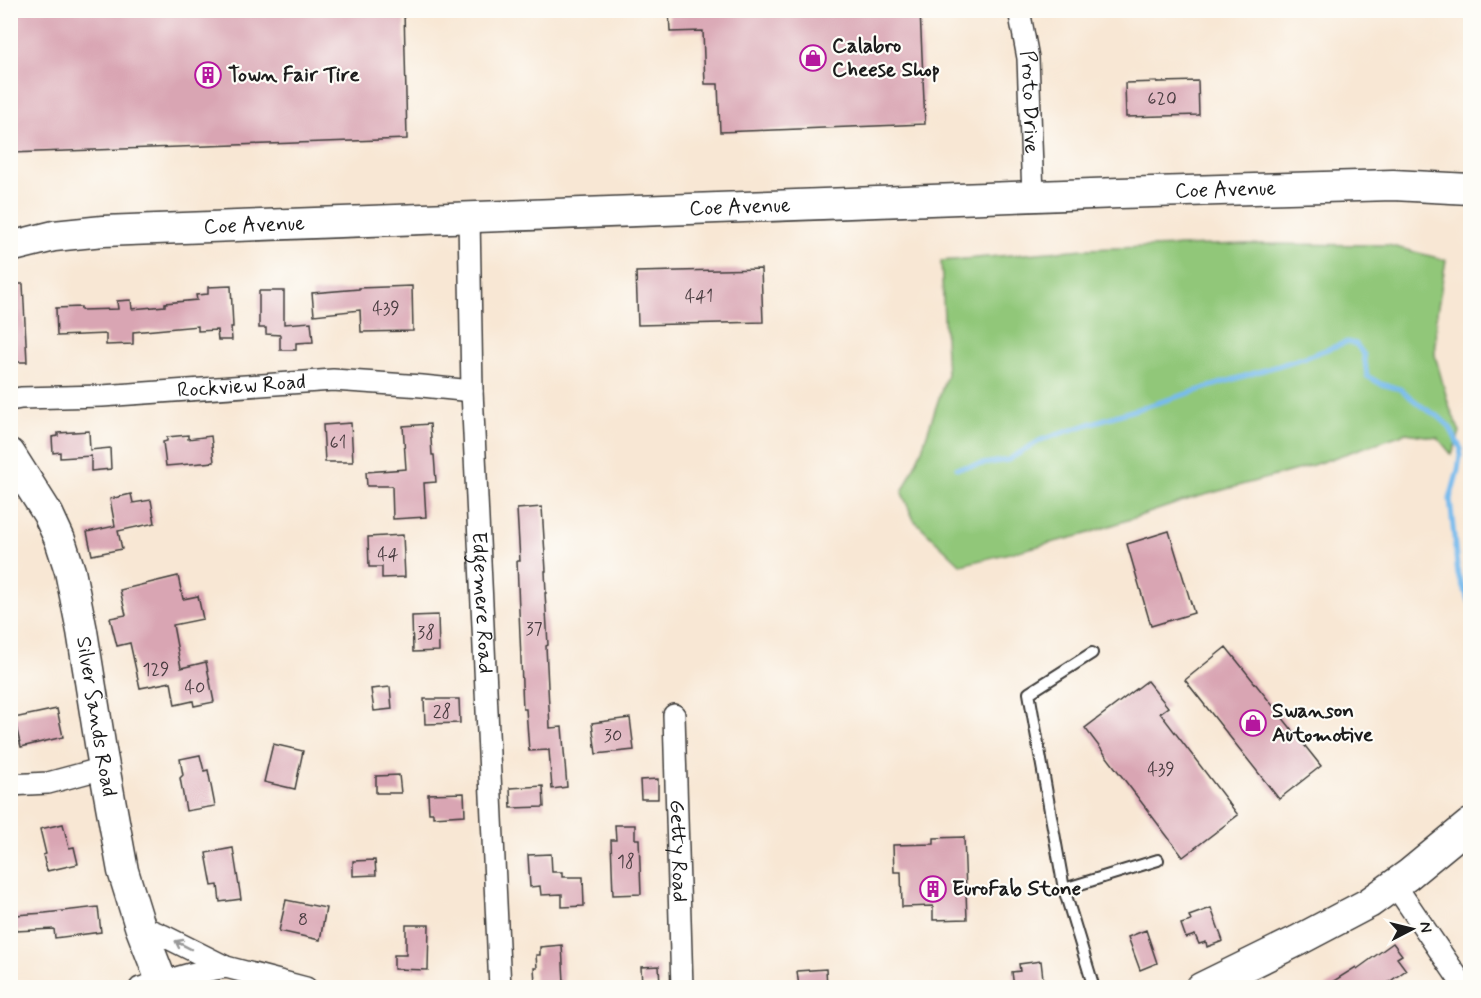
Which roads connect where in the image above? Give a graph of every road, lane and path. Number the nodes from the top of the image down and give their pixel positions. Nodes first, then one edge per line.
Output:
1 (1019, 10) edge
2 (1470, 189) edge
3 (1033, 196) junction
4 (470, 217) junction
5 (10, 247) edge
6 (472, 391) junction
7 (10, 400) edge
8 (10, 454) edge
9 (1092, 654) dead end
10 (674, 715) dead end
11 (104, 768) junction
12 (10, 785) edge
13 (1470, 824) edge
14 (1158, 860) dead end
15 (1395, 885) junction
16 (1064, 889) junction
17 (140, 926) junction
18 (226, 968) junction
19 (155, 985) edge
20 (306, 987) edge
21 (500, 987) edge
22 (682, 987) edge
23 (1094, 987) edge
24 (1201, 987) edge
25 (1465, 987) edge

1 - 3 street, Proto Drive
2 - 3 main road, Coe Avenue
3 - 4 main road, Coe Avenue
4 - 5 main road, Coe Avenue
4 - 6 street, Edgemere Road
6 - 7 street, Rockview Road
6 - 21 street, Edgemere Road
8 - 11 main road, Silver Sands Road
9 - 16 lane
10 - 22 street, Getty Road
11 - 12 street
11 - 17 main road, Silver Sands Road
13 - 15 main road
14 - 16 lane
15 - 24 main road
15 - 25 street
16 - 23 lane
18 -> 17 street
17 - 19 main road, Silver Sands Road
18 - 19 street
18 - 20 street

